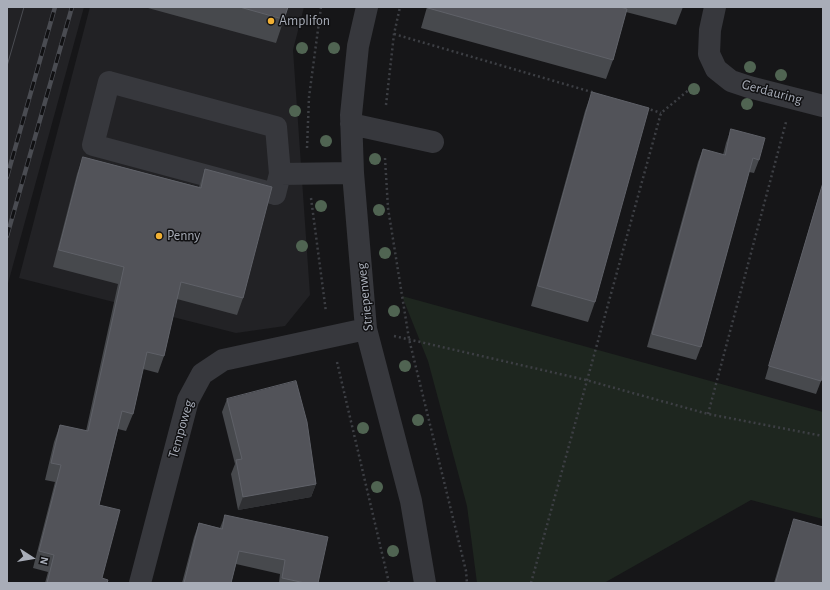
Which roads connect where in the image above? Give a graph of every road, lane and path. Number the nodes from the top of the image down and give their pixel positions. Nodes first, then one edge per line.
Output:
1 (368, 7) edge
2 (400, 7) edge
3 (716, 7) edge
4 (394, 34) junction
5 (716, 69) junction
6 (600, 95) edge
7 (792, 98) junction
8 (823, 106) edge
9 (645, 108) edge
10 (661, 113) junction
11 (351, 124) junction
12 (384, 131) junction
13 (433, 142) dead end
14 (353, 173) junction
15 (280, 174) junction
16 (366, 329) junction
17 (331, 337) junction
18 (409, 339) junction
19 (586, 380) junction
20 (708, 414) junction
21 (823, 436) edge
22 (140, 583) edge
23 (389, 583) edge
24 (425, 583) edge
25 (467, 583) edge
26 (531, 583) edge

1 - 11 street, Striepenweg
2 - 4 path
3 - 5 street
4 - 6 path
4 - 12 path
5 - 7 street, Gerdauring
5 - 10 path
7 - 8 street, Gerdauring
7 - 20 path
9 - 10 path
10 - 19 path
11 - 12 street
11 - 14 street, Striepenweg
12 - 13 street
12 - 18 path
14 - 15 street
14 - 16 street, Striepenweg
15 - 15 street
16 - 17 street, Tempoweg
16 - 18 path
16 - 24 street, Striepenweg
17 - 22 street, Tempoweg
17 - 23 path
18 - 19 path
18 - 25 path
19 - 20 path
19 - 26 path
20 - 21 path

